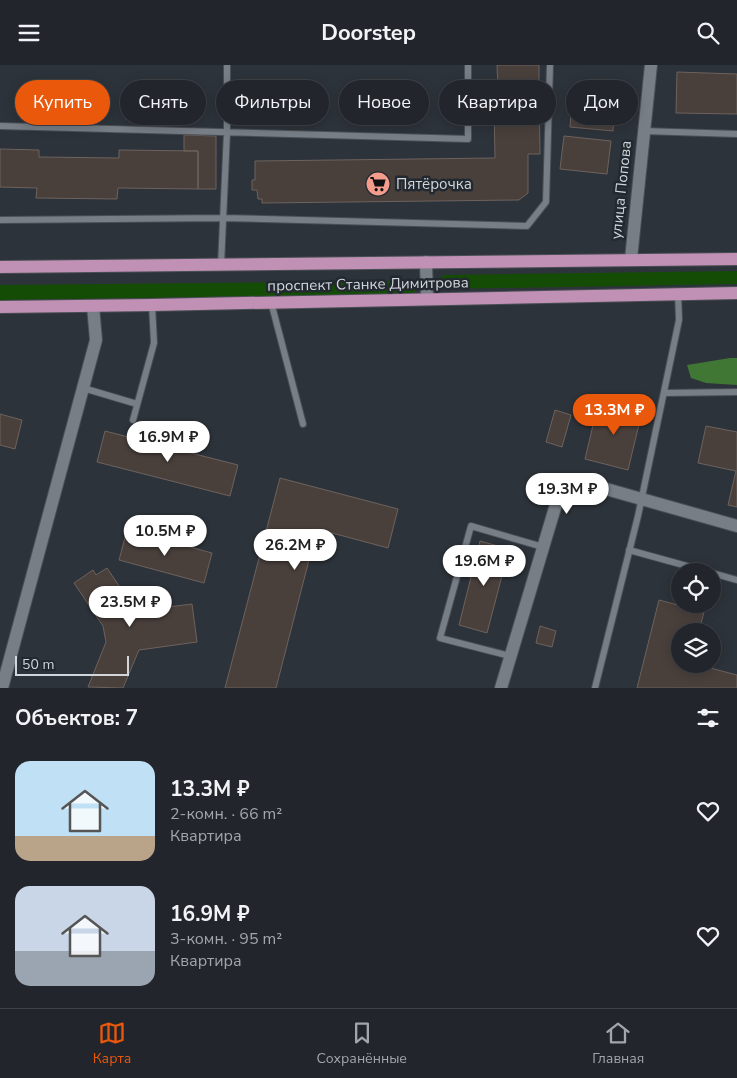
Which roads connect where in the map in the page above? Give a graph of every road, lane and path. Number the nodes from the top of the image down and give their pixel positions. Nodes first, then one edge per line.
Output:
1 (227, 65) edge
2 (468, 65) edge
3 (550, 65) edge
4 (651, 65) edge
5 (0, 126) edge
6 (643, 131) junction
7 (226, 132) junction
8 (737, 134) edge
9 (223, 218) junction
10 (0, 220) edge
11 (630, 259) junction
12 (737, 259) edge
13 (426, 262) junction
14 (220, 265) junction
15 (0, 267) edge
16 (678, 293) junction
17 (737, 293) edge
18 (427, 299) junction
19 (271, 302) junction
20 (152, 305) junction
21 (93, 306) junction
22 (0, 307) edge
23 (83, 388) junction
24 (737, 392) edge
25 (664, 393) junction
26 (137, 404) junction
27 (133, 420) dead end
28 (303, 424) dead end
29 (641, 499) junction
30 (737, 526) edge
31 (543, 547) junction
32 (630, 550) junction
33 (676, 563) edge
34 (721, 576) edge
35 (737, 580) edge
36 (510, 656) junction
37 (2, 688) edge
38 (501, 688) edge
39 (595, 688) edge

1 - 7 lane
2 - 7 lane
3 - 9 lane
4 - 6 street, улица Попова
5 - 7 lane
6 - 8 lane
6 - 11 street, улица Попова
7 - 9 lane
9 - 10 lane
9 - 14 lane
11 - 12 main road, проспект Станке Димитрова
11 - 13 main road, проспект Станке Димитрова
13 - 14 main road, проспект Станке Димитрова
13 - 18 street
14 - 15 main road, проспект Станке Димитрова
16 - 17 main road, проспект Станке Димитрова
16 - 18 main road, проспект Станке Димитрова
16 - 25 lane
18 - 19 main road, проспект Станке Димитрова
19 - 20 main road, проспект Станке Димитрова
19 - 28 lane
20 - 21 main road, проспект Станке Димитрова
20 - 26 lane
21 - 22 main road, проспект Станке Димитрова
21 - 23 street
23 - 26 lane
23 - 37 street
24 - 25 lane
25 - 29 lane
26 - 27 lane
29 - 30 street
29 - 31 street
29 - 32 lane
31 - 36 street
31 - 36 lane
32 - 33 lane
32 - 39 lane
34 - 35 lane
36 - 38 street

